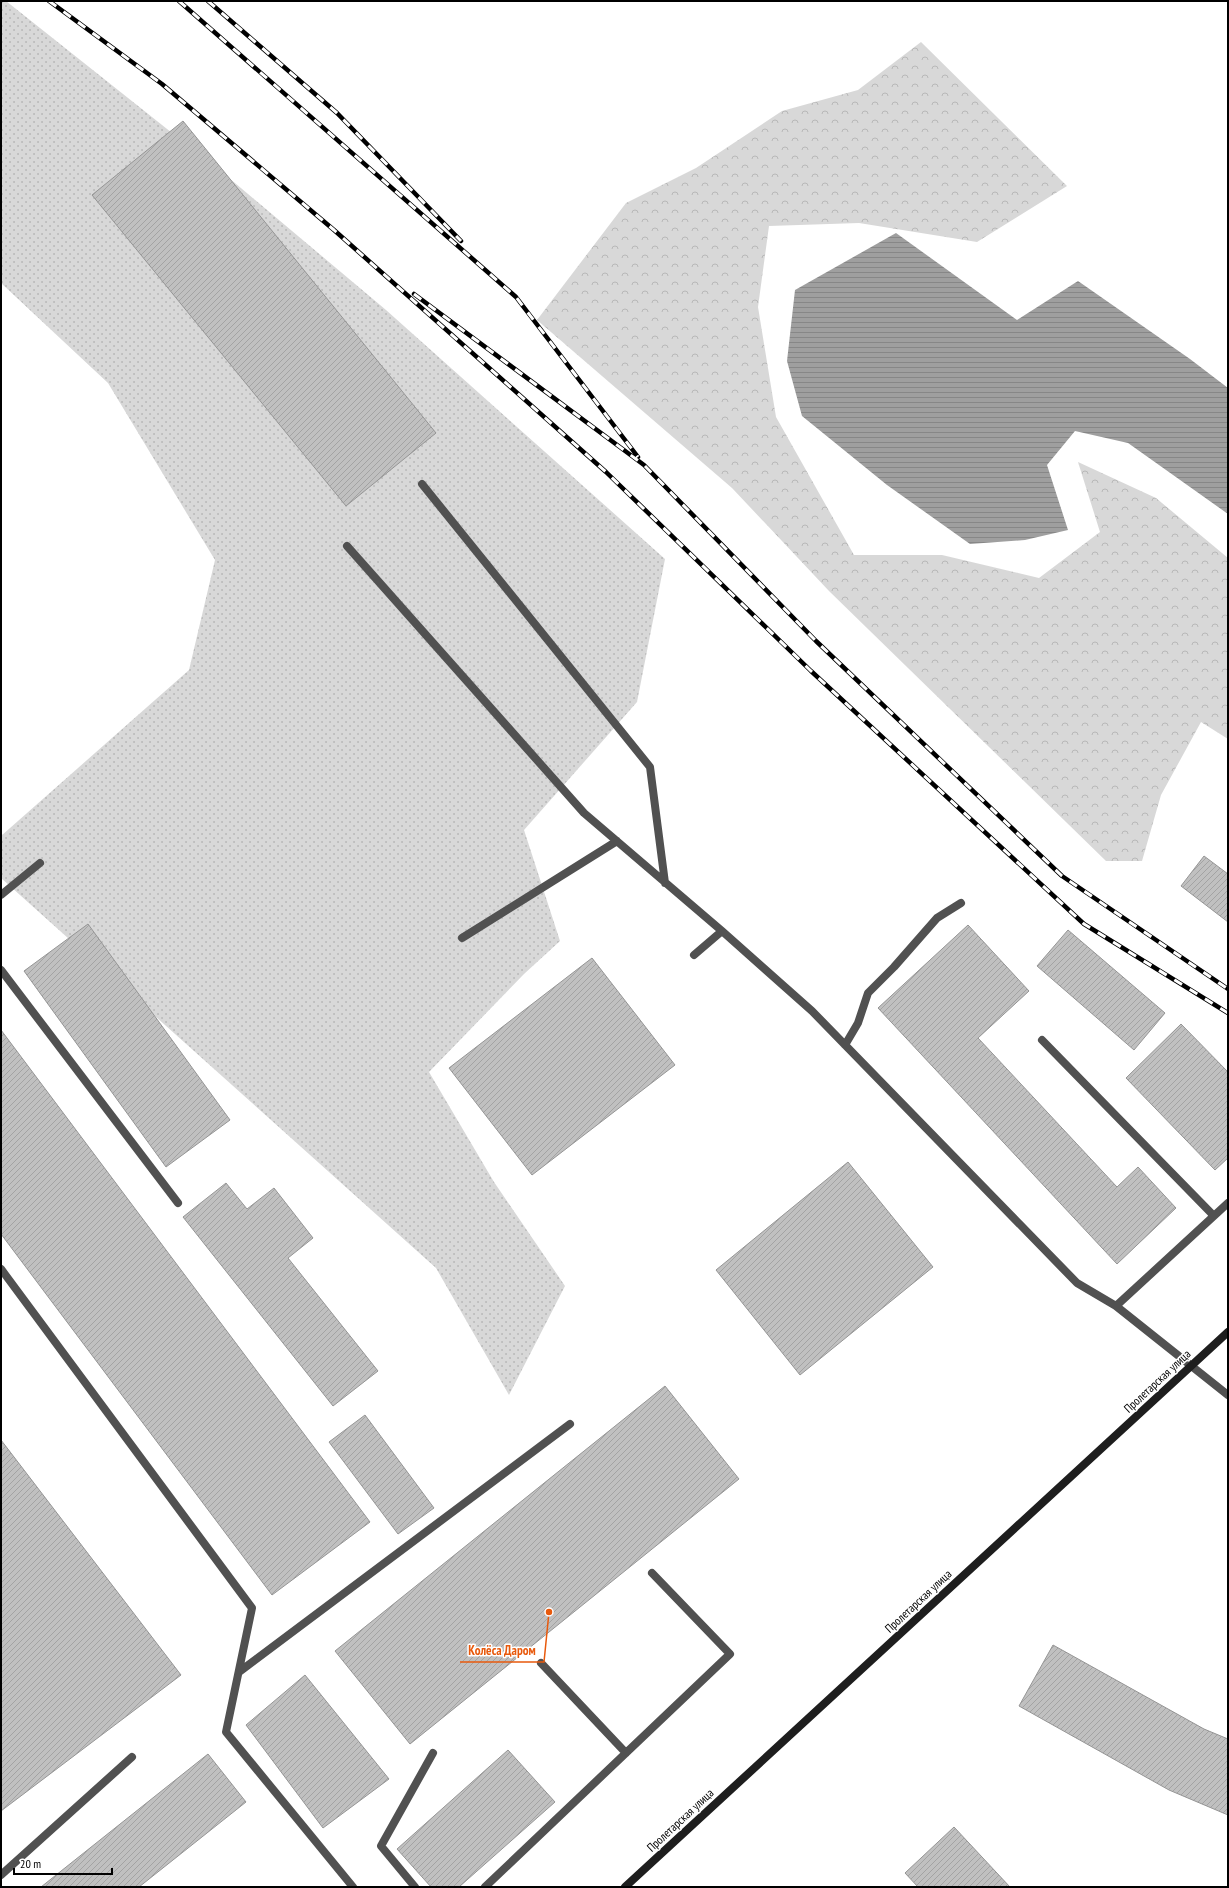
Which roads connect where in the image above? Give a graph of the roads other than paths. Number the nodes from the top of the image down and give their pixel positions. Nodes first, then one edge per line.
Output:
1 (422, 484) dead end
2 (347, 546) dead end
3 (617, 841) junction
4 (40, 863) dead end
5 (665, 883) junction
6 (1, 895) edge
7 (961, 903) dead end
8 (722, 931) junction
9 (462, 938) dead end
10 (694, 955) dead end
11 (1, 970) edge
12 (1042, 1040) dead end
13 (845, 1045) junction
14 (178, 1203) dead end
15 (1228, 1203) edge
16 (1214, 1216) junction
17 (1, 1268) edge
18 (1116, 1306) junction
19 (1228, 1332) edge
20 (1228, 1395) edge
21 (570, 1424) dead end
22 (652, 1573) dead end
23 (541, 1663) dead end
24 (240, 1672) junction
25 (433, 1753) dead end
26 (626, 1753) junction
27 (132, 1757) dead end
28 (1, 1875) edge
29 (353, 1887) edge
30 (415, 1887) edge
31 (485, 1887) edge
32 (625, 1887) edge

1 - 5 lane
2 - 3 lane
3 - 5 lane
3 - 9 lane
4 - 6 lane
5 - 8 lane
7 - 13 lane
8 - 10 lane
8 - 13 lane
11 - 14 lane
12 - 16 lane
13 - 18 lane
15 - 16 lane
16 - 18 lane
17 - 24 lane
18 - 20 lane
19 - 32 street, Пролетарская улица, bridge
21 - 24 lane
22 - 26 lane
23 - 26 lane
24 - 29 lane
25 - 30 lane
26 - 31 lane
27 - 28 lane

